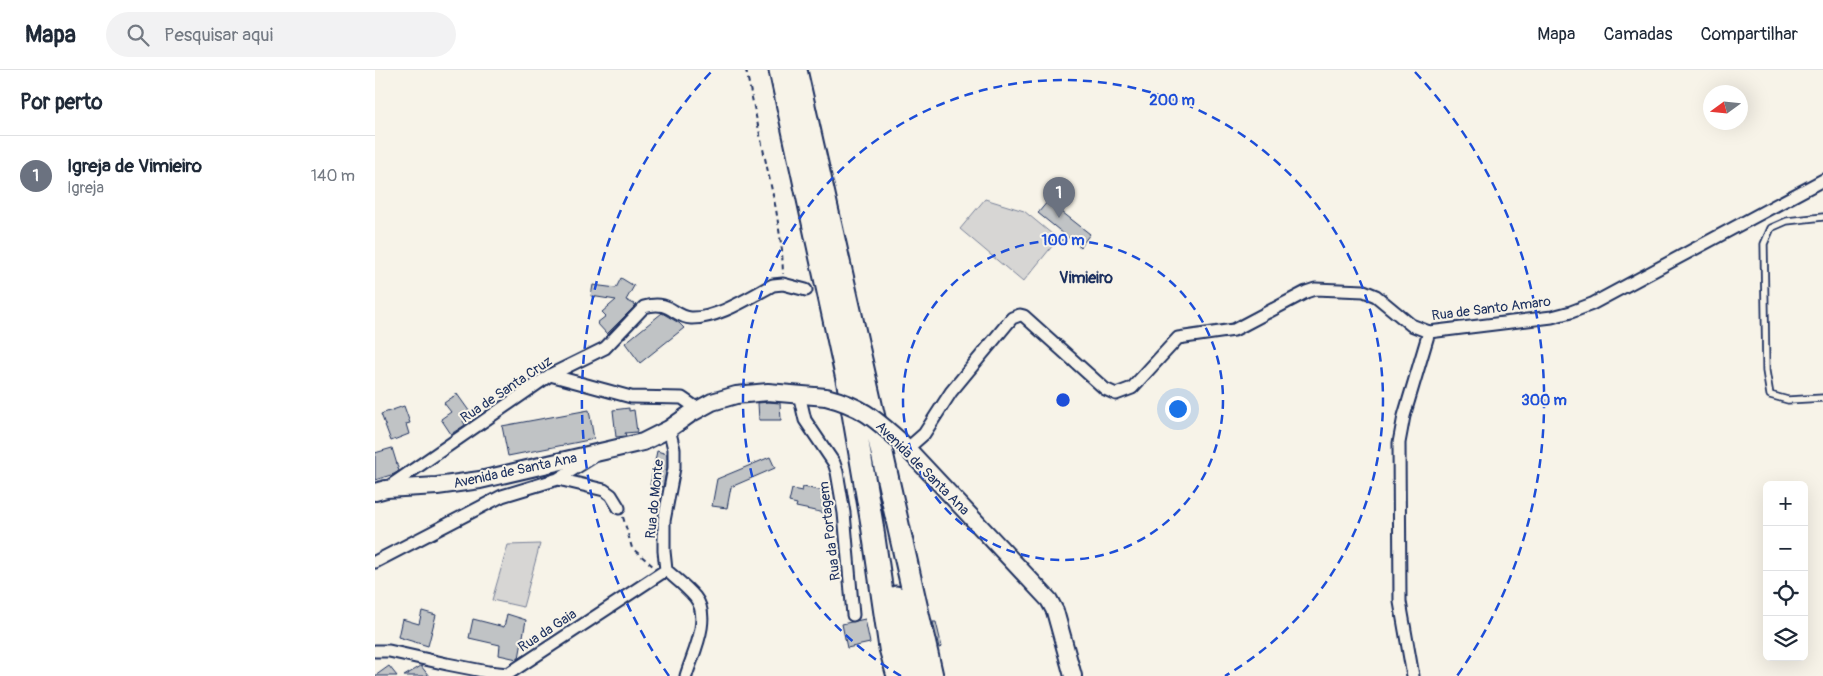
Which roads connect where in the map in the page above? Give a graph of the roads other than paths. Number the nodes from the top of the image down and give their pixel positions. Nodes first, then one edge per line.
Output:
1 (780, 70) edge
2 (796, 70) edge
3 (1823, 180) edge
4 (1823, 217) edge
5 (806, 290) dead end
6 (1429, 332) junction
7 (550, 375) junction
8 (799, 394) junction
9 (1823, 398) edge
10 (699, 409) junction
11 (669, 429) junction
12 (904, 445) junction
13 (605, 450) junction
14 (559, 479) junction
15 (380, 491) edge
16 (619, 508) road end
17 (896, 516) junction
18 (872, 524) junction
19 (375, 562) edge
20 (664, 571) junction
21 (853, 615) dead end
22 (375, 651) edge
23 (686, 676) edge
24 (898, 676) edge
25 (913, 676) edge
26 (922, 676) edge
27 (932, 676) edge
28 (1073, 676) edge
29 (1413, 676) edge

1 - 18 highway
2 - 17 highway
3 - 6 street, Rua de Santo Amaro
4 - 9 lane
5 - 7 street, Rua de Santa Cruz
6 - 12 street, Rua de Santo Amaro
6 - 29 street
7 - 10 street
7 - 15 street, Rua de Santa Cruz
8 - 10 street, Avenida de Santa Ana
8 - 12 street, Avenida de Santa Ana, bridge
8 - 21 street, Rua da Portagem
10 - 11 street, Avenida de Santa Ana
11 - 13 street, Avenida de Santa Ana
11 - 20 street, Rua do Monte
12 - 28 street, Avenida de Santa Ana
13 - 14 street
13 - 15 street, Avenida de Santa Ana
14 - 16 street
14 - 19 street
17 - 26 highway
17 - 27 highway
18 - 24 highway
18 - 25 highway
20 - 22 street, Rua da Gaia
20 - 23 street

